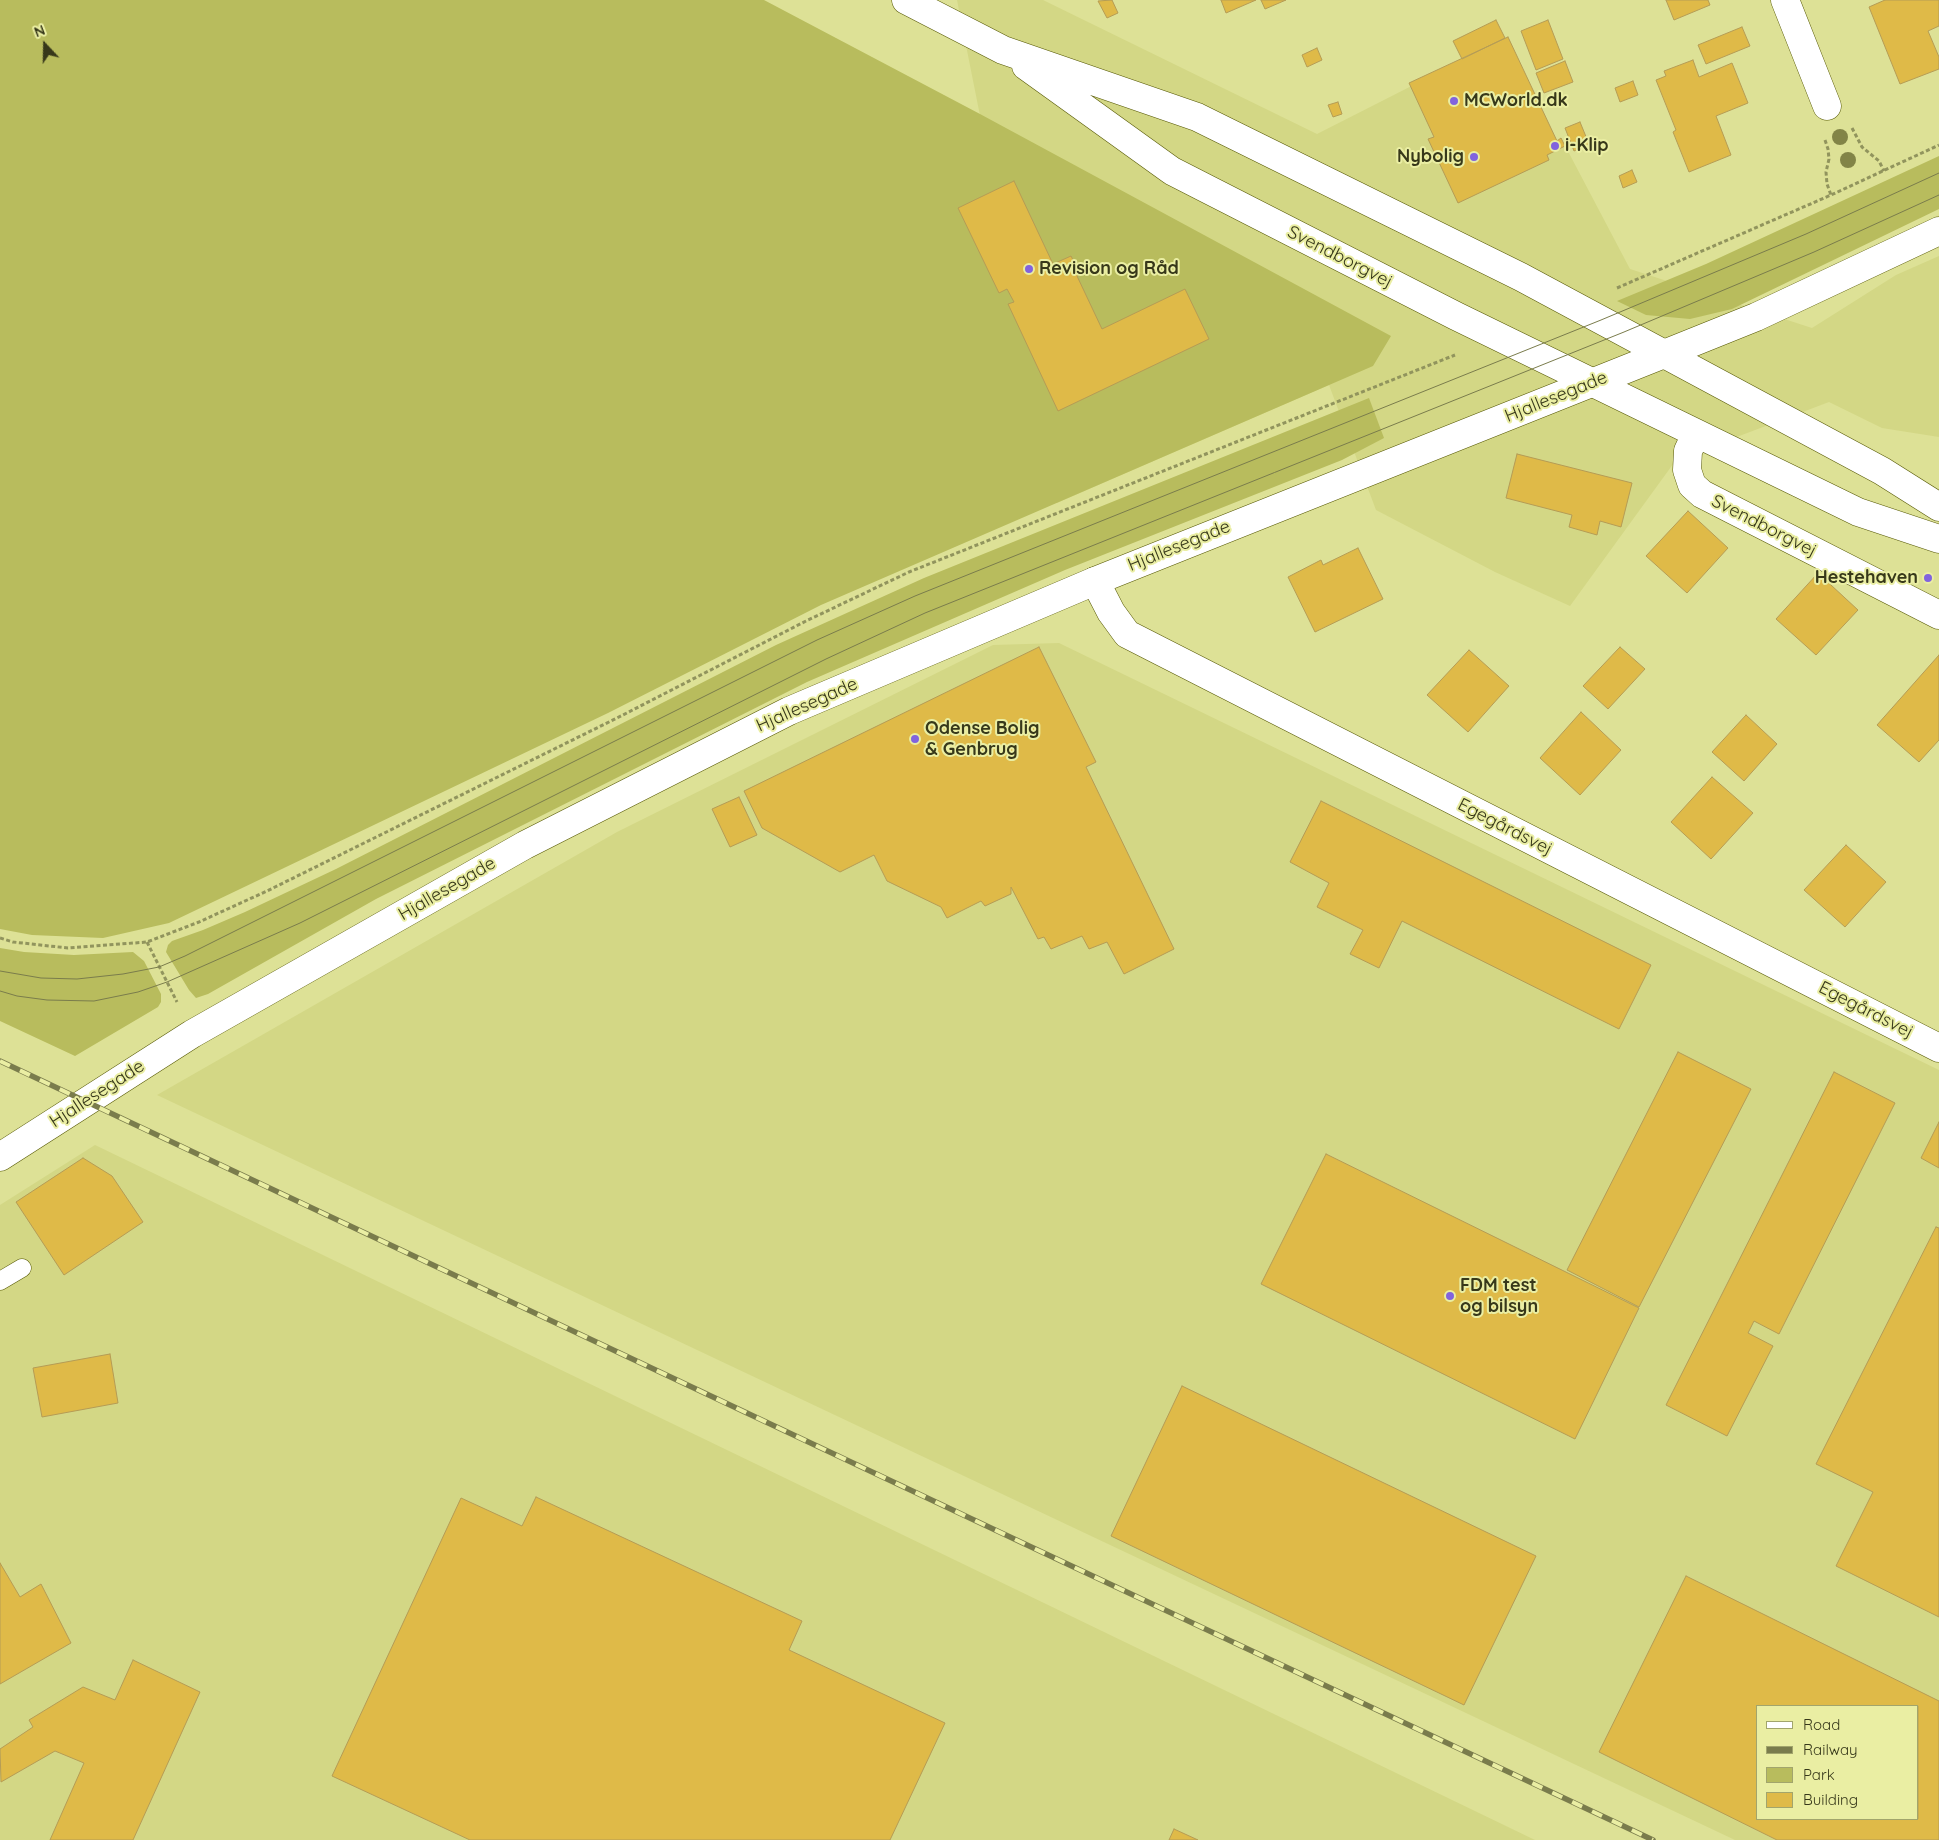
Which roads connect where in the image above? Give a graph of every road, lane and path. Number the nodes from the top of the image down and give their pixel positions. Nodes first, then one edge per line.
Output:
1 (906, 0) edge
2 (1786, 0) edge
3 (1003, 50) junction
4 (1827, 106) junction
5 (1939, 145) edge
6 (1884, 171) junction
7 (1831, 195) junction
8 (1939, 231) edge
9 (1574, 306) junction
10 (1498, 337) junction
11 (1664, 354) junction
12 (1591, 383) junction
13 (1696, 434) junction
14 (1939, 507) edge
15 (1939, 539) edge
16 (1095, 581) junction
17 (1939, 615) edge
18 (0, 938) edge
19 (147, 942) junction
20 (192, 1034) junction
21 (1939, 1048) edge
22 (0, 1157) edge
23 (22, 1268) dead end
24 (0, 1281) edge

1 - 3 street, Svendborgvej
2 - 4 street
3 - 9 street, Svendborgvej
3 - 10 street, Svendborgvej
4 - 6 path
4 - 7 path
5 - 6 path
6 - 7 path
7 - 9 path
8 - 11 street
9 - 11 street, Svendborgvej
10 - 12 street, Svendborgvej
10 - 19 path
11 - 12 street, Hjallesegade
11 - 14 street, Svendborgvej
12 - 13 street, Svendborgvej
12 - 16 street, Hjallesegade
13 - 15 street, Svendborgvej
13 - 17 street, Svendborgvej
16 - 20 street, Hjallesegade
16 - 21 street, Egegårdsvej
18 - 19 path
19 - 20 path
20 - 22 street, Hjallesegade
23 - 24 lane

